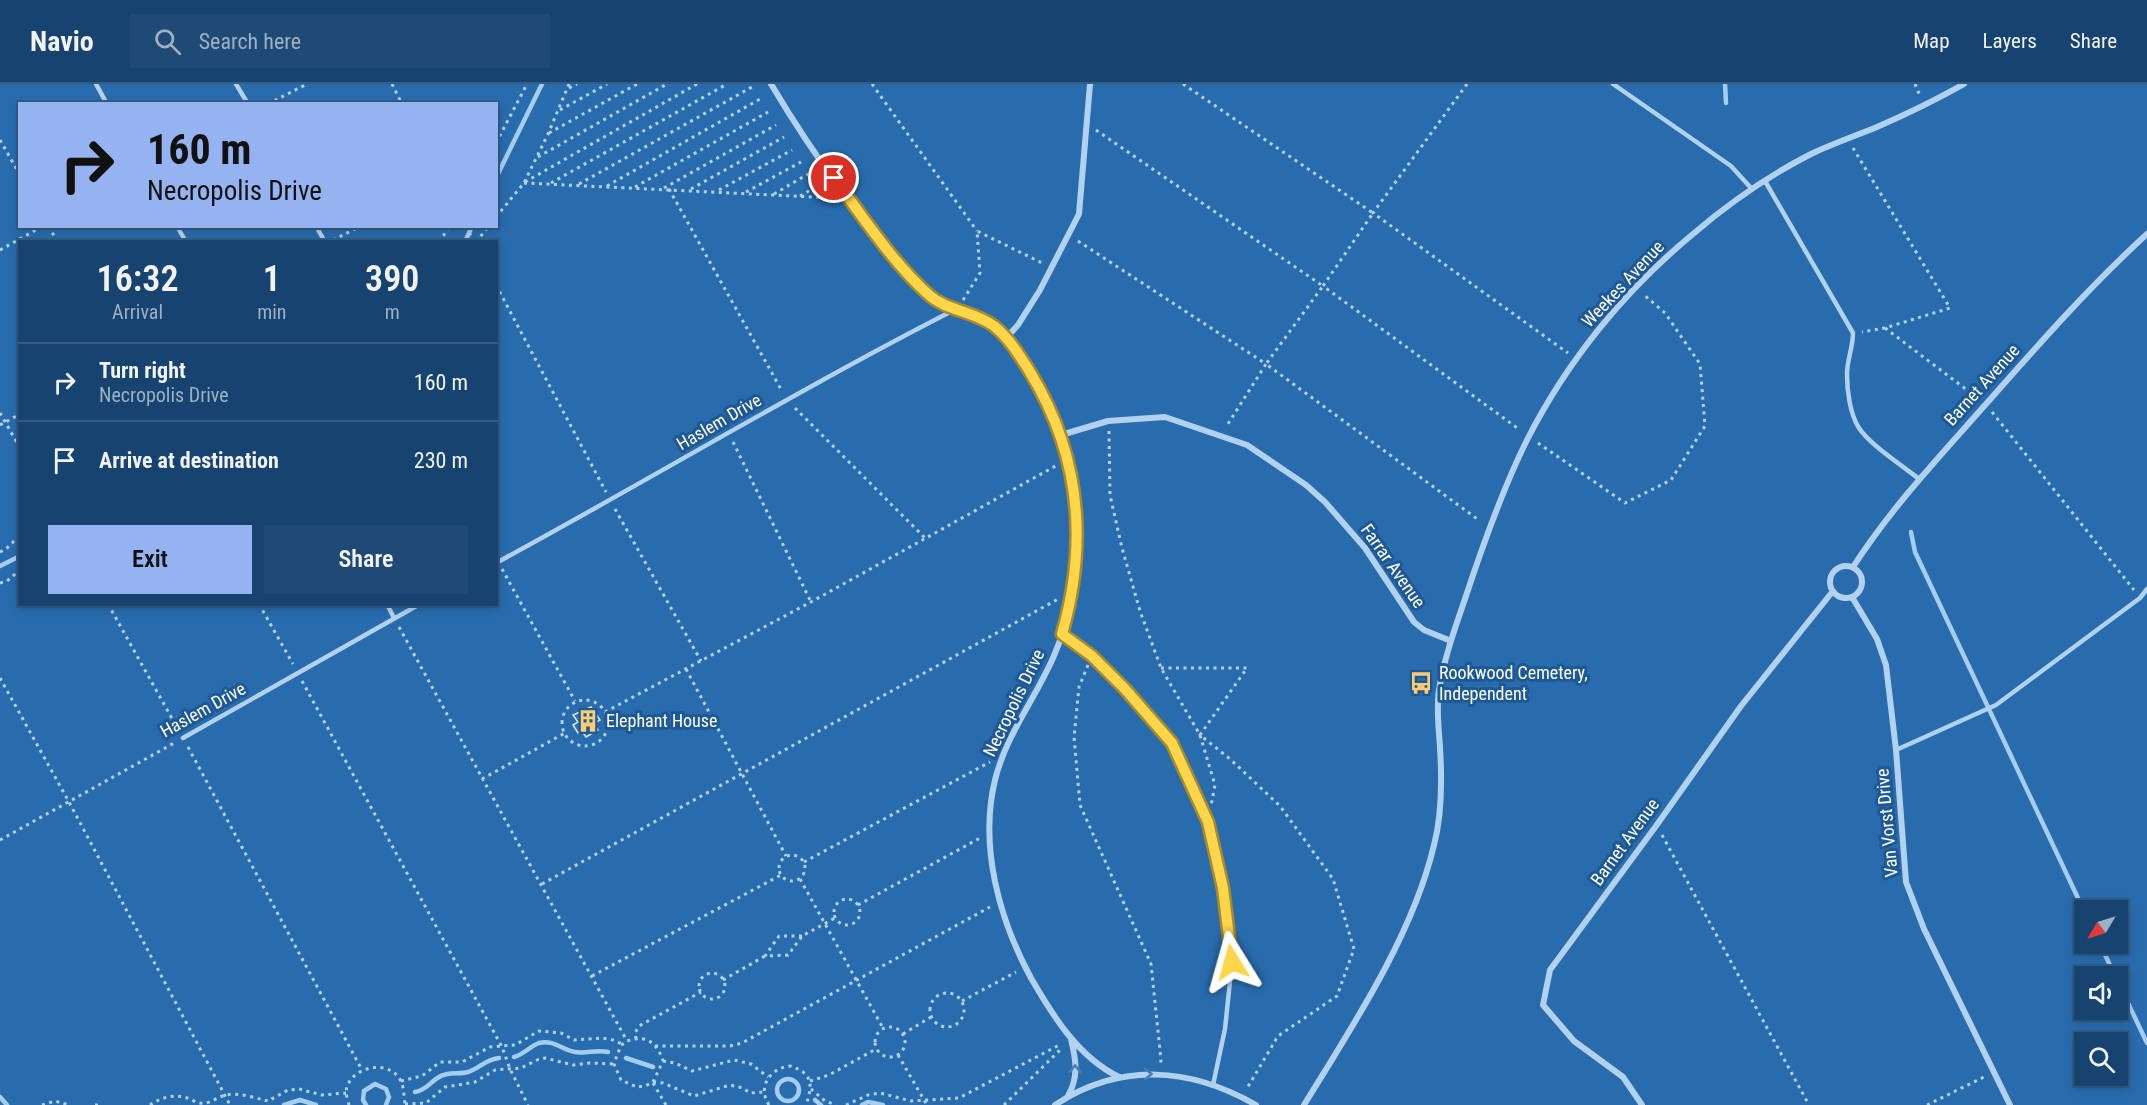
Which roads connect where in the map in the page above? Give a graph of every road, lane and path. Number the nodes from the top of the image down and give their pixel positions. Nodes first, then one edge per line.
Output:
1 (96, 84) edge
2 (236, 84) edge
3 (307, 84) edge
4 (392, 84) edge
5 (527, 84) edge
6 (569, 84) edge
7 (577, 84) edge
8 (607, 84) edge
9 (637, 84) edge
10 (667, 84) edge
11 (697, 84) edge
12 (727, 84) edge
13 (771, 84) edge
14 (872, 84) edge
15 (1090, 84) edge
16 (1183, 84) edge
17 (1467, 84) edge
18 (1613, 84) edge
19 (1964, 84) edge
20 (752, 87) dead end
21 (567, 89) junction
22 (760, 99) dead end
23 (106, 102) edge
24 (247, 102) edge
25 (272, 102) edge
26 (401, 102) edge
27 (558, 111) junction
28 (768, 112) dead end
29 (1087, 124) junction
30 (776, 125) dead end
31 (548, 134) junction
32 (784, 137) dead end
33 (498, 139) edge
34 (1847, 139) junction
35 (0, 140) edge
36 (792, 150) dead end
37 (536, 158) junction
38 (801, 162) dead end
39 (18, 171) edge
40 (808, 174) dead end
41 (1765, 181) junction
42 (524, 183) junction
43 (549, 184) junction
44 (577, 185) junction
45 (606, 186) junction
46 (817, 186) dead end
47 (634, 188) junction
48 (1751, 188) junction
49 (662, 189) junction
50 (669, 189) junction
51 (690, 190) junction
52 (717, 191) junction
53 (844, 192) junction
54 (745, 193) junction
55 (772, 195) junction
56 (800, 196) junction
57 (1373, 213) junction
58 (498, 215) edge
59 (39, 228) edge
60 (357, 228) edge
61 (487, 228) edge
62 (977, 231) junction
63 (2147, 234) edge
64 (1068, 235) junction
65 (334, 240) edge
66 (477, 240) edge
67 (0, 250) edge
68 (1052, 267) junction
69 (1323, 286) junction
70 (1635, 288) junction
71 (498, 289) edge
72 (958, 308) junction
73 (1885, 328) junction
74 (1852, 333) junction
75 (1006, 337) junction
76 (1577, 359) junction
77 (1266, 364) junction
78 (787, 400) junction
79 (1986, 404) junction
80 (0, 413) edge
81 (18, 415) edge
82 (1108, 421) junction
83 (5, 422) junction
84 (0, 425) edge
85 (729, 434) junction
86 (1061, 435) junction
87 (1220, 436) junction
88 (1529, 436) junction
89 (18, 445) edge
90 (1068, 458) junction
91 (1919, 479) junction
92 (611, 501) junction
93 (1490, 529) junction
94 (18, 538) edge
95 (925, 538) junction
96 (0, 552) edge
97 (498, 561) edge
98 (498, 564) edge
99 (1852, 567) junction
100 (18, 572) edge
101 (0, 583) edge
102 (2147, 589) edge
103 (1073, 591) junction
104 (1833, 591) junction
105 (1852, 597) junction
106 (2140, 598) junction
107 (811, 602) junction
108 (109, 606) edge
109 (260, 606) edge
110 (388, 606) edge
111 (416, 606) edge
112 (394, 618) junction
113 (1062, 634) junction
114 (1451, 641) junction
115 (1092, 656) junction
116 (701, 661) junction
117 (1161, 668) junction
118 (686, 669) junction
119 (298, 673) junction
120 (0, 678) edge
121 (575, 701) junction
122 (605, 712) junction
123 (565, 733) junction
124 (1200, 735) junction
125 (183, 738) junction
126 (1896, 750) junction
127 (1004, 754) junction
128 (741, 774) junction
129 (482, 779) junction
130 (69, 802) junction
131 (1208, 822) junction
132 (1656, 826) junction
133 (990, 832) junction
134 (0, 840) edge
135 (786, 856) junction
136 (804, 862) junction
137 (781, 875) junction
138 (800, 879) junction
139 (542, 884) junction
140 (1000, 902) junction
141 (858, 905) junction
142 (835, 918) junction
143 (825, 924) junction
144 (802, 936) junction
145 (765, 956) junction
146 (1025, 967) junction
147 (592, 976) junction
148 (723, 980) junction
149 (856, 980) junction
150 (700, 992) junction
151 (962, 1001) junction
152 (931, 1017) junction
153 (883, 1028) junction
154 (903, 1034) junction
155 (636, 1039) junction
156 (1071, 1039) junction
157 (627, 1041) junction
158 (622, 1044) junction
159 (655, 1046) junction
160 (502, 1047) junction
161 (876, 1049) junction
162 (898, 1055) junction
163 (663, 1061) junction
164 (614, 1064) junction
165 (510, 1069) junction
166 (362, 1070) junction
167 (1993, 1073) junction
168 (1158, 1074) junction
169 (768, 1077) junction
170 (1119, 1077) junction
171 (401, 1081) junction
172 (810, 1081) junction
173 (653, 1082) junction
174 (1213, 1085) junction
175 (812, 1089) junction
176 (764, 1092) junction
177 (346, 1093) junction
178 (224, 1095) junction
179 (1067, 1097) junction
180 (1242, 1097) junction
181 (925, 1100) junction
182 (405, 1104) edge
183 (42, 1105) edge
184 (69, 1105) edge
185 (150, 1105) edge
186 (230, 1105) edge
187 (349, 1105) edge
188 (528, 1105) edge
189 (666, 1105) edge
190 (770, 1105) edge
191 (806, 1105) edge
192 (836, 1105) edge
193 (846, 1105) edge
194 (927, 1105) edge
195 (1004, 1105) edge
196 (1054, 1105) edge
197 (1256, 1105) edge
198 (1304, 1105) edge
199 (1642, 1105) edge
200 (1809, 1105) edge
201 (1927, 1105) edge
202 (2010, 1105) edge

1 - 23 lane
2 - 24 lane
3 - 25 path
4 - 26 path
5 - 33 path
6 - 21 path
7 - 21 path
8 - 27 path
9 - 31 path
10 - 37 path
11 - 42 path
12 - 43 path
13 - 53 street, Necropolis Drive
14 - 62 path
15 - 29 street
16 - 57 path
17 - 57 path
18 - 48 lane
19 - 34 street, Weekes Avenue
20 - 44 path
21 - 27 path
22 - 45 path
27 - 31 path
28 - 47 path
29 - 64 street
29 - 69 path
30 - 49 path
31 - 37 path
32 - 51 path
34 - 41 street, Weekes Avenue
34 - 73 path
35 - 39 path
36 - 52 path
37 - 42 path
38 - 54 path
40 - 55 path
41 - 48 street, Weekes Avenue
41 - 74 lane
42 - 43 path
42 - 58 path
43 - 44 path
44 - 45 path
45 - 47 path
46 - 56 path
47 - 49 path
48 - 70 street, Weekes Avenue
49 - 50 path
50 - 51 path
50 - 78 path
51 - 52 path
52 - 54 path
53 - 56 path
53 - 72 street, Necropolis Drive
54 - 55 path
55 - 56 path
57 - 69 path
57 - 76 path
59 - 67 path
60 - 65 path
61 - 66 path
62 - 68 path
62 - 72 path
63 - 79 street, Barnet Avenue
64 - 68 street
64 - 77 path
68 - 75 street
69 - 77 path
69 - 88 path
70 - 76 street, Weekes Avenue
70 - 88 path
71 - 92 path
72 - 75 street, Necropolis Drive
72 - 78 lane, Haslem Drive
73 - 74 path
73 - 79 path
74 - 91 lane
75 - 86 street, Necropolis Drive
76 - 88 street, Weekes Avenue
77 - 87 path
77 - 93 path
78 - 85 lane, Haslem Drive
78 - 95 path
79 - 91 street, Barnet Avenue
79 - 106 path
80 - 83 path
81 - 83 path
82 - 86 street, Farrar Avenue
82 - 87 street, Farrar Avenue
82 - 117 path
83 - 84 path
83 - 89 path
85 - 92 lane, Haslem Drive
85 - 107 path
86 - 90 street, Necropolis Drive
87 - 114 street, Farrar Avenue
88 - 93 street, Weekes Avenue
90 - 95 path
90 - 103 street, Necropolis Drive
91 - 99 street, Barnet Avenue
92 - 97 lane, Haslem Drive
92 - 116 path
93 - 114 street, Weekes Avenue
94 - 96 path
95 - 107 path
98 - 121 path
99 - 104 street, Barnet Avenue
99 - 105 street
100 - 101 path
102 - 106 lane
103 - 113 street, Necropolis Drive
103 - 128 path
104 - 105 street
104 - 132 street, Barnet Avenue
105 - 126 street, Van Vorst Drive
106 - 126 lane
107 - 116 path
108 - 125 path
109 - 119 path
110 - 112 lane
111 - 112 lane, Haslem Drive
112 - 119 lane, Haslem Drive
112 - 129 path
113 - 115 lane
113 - 127 street, Necropolis Drive
114 - 198 street
115 - 131 lane
115 - 168 path
116 - 118 path
117 - 124 path
117 - 124 path
118 - 122 path
118 - 128 path
119 - 125 lane, Haslem Drive
119 - 160 path
120 - 130 path
121 - 122 path
121 - 123 path
122 - 123 path
123 - 129 path
124 - 131 path
124 - 180 path
125 - 130 path, Haslem Drive
125 - 166 path
126 - 167 street, Van Vorst Drive
127 - 133 street, Necropolis Drive
127 - 136 path
128 - 135 path
128 - 139 path
129 - 139 path
130 - 134 path, Haslem Drive
130 - 178 path
131 - 174 lane
132 - 199 street, Barnet Avenue
132 - 200 path
133 - 140 street, Necropolis Drive
133 - 141 path
135 - 136 path
135 - 137 path
136 - 138 path
137 - 138 path
137 - 147 path
138 - 143 path
139 - 147 path
140 - 146 street, Necropolis Drive
140 - 149 path
141 - 142 path
141 - 142 path
142 - 143 path
143 - 144 path
143 - 149 path
144 - 145 path
144 - 145 path
145 - 148 path
146 - 151 path
146 - 156 street, Necropolis Drive
147 - 157 path
148 - 150 path
148 - 150 path
149 - 153 path
149 - 159 path
150 - 155 path
151 - 152 path
151 - 152 path
152 - 154 path
153 - 154 path
153 - 161 path
154 - 162 path
155 - 157 path
155 - 159 path
156 - 170 street, Necropolis Drive
179 -> 156 street, Necropolis Drive
156 - 181 path
156 - 195 path
157 - 158 path
158 - 160 path
158 - 164 path
159 - 163 path
160 - 165 path
160 - 171 path
161 - 162 path
161 - 172 path
162 - 181 path
163 - 169 path
163 - 173 path
164 - 165 path
164 - 173 path
165 - 182 path
165 - 188 path
166 - 171 path
166 - 177 path
167 - 201 path
167 - 202 street, Van Vorst Drive
170 -> 168 street
168 - 174 street
169 - 172 path
169 - 176 path
170 - 179 street
171 - 182 path
172 - 175 path
173 - 176 path
173 - 189 path
174 - 180 street
175 - 191 path
175 - 192 path
176 - 190 path
177 - 178 path
177 - 187 path
178 - 185 path
178 - 186 path
179 - 196 street
180 - 197 street
181 - 193 path
181 - 194 path
183 - 184 path

